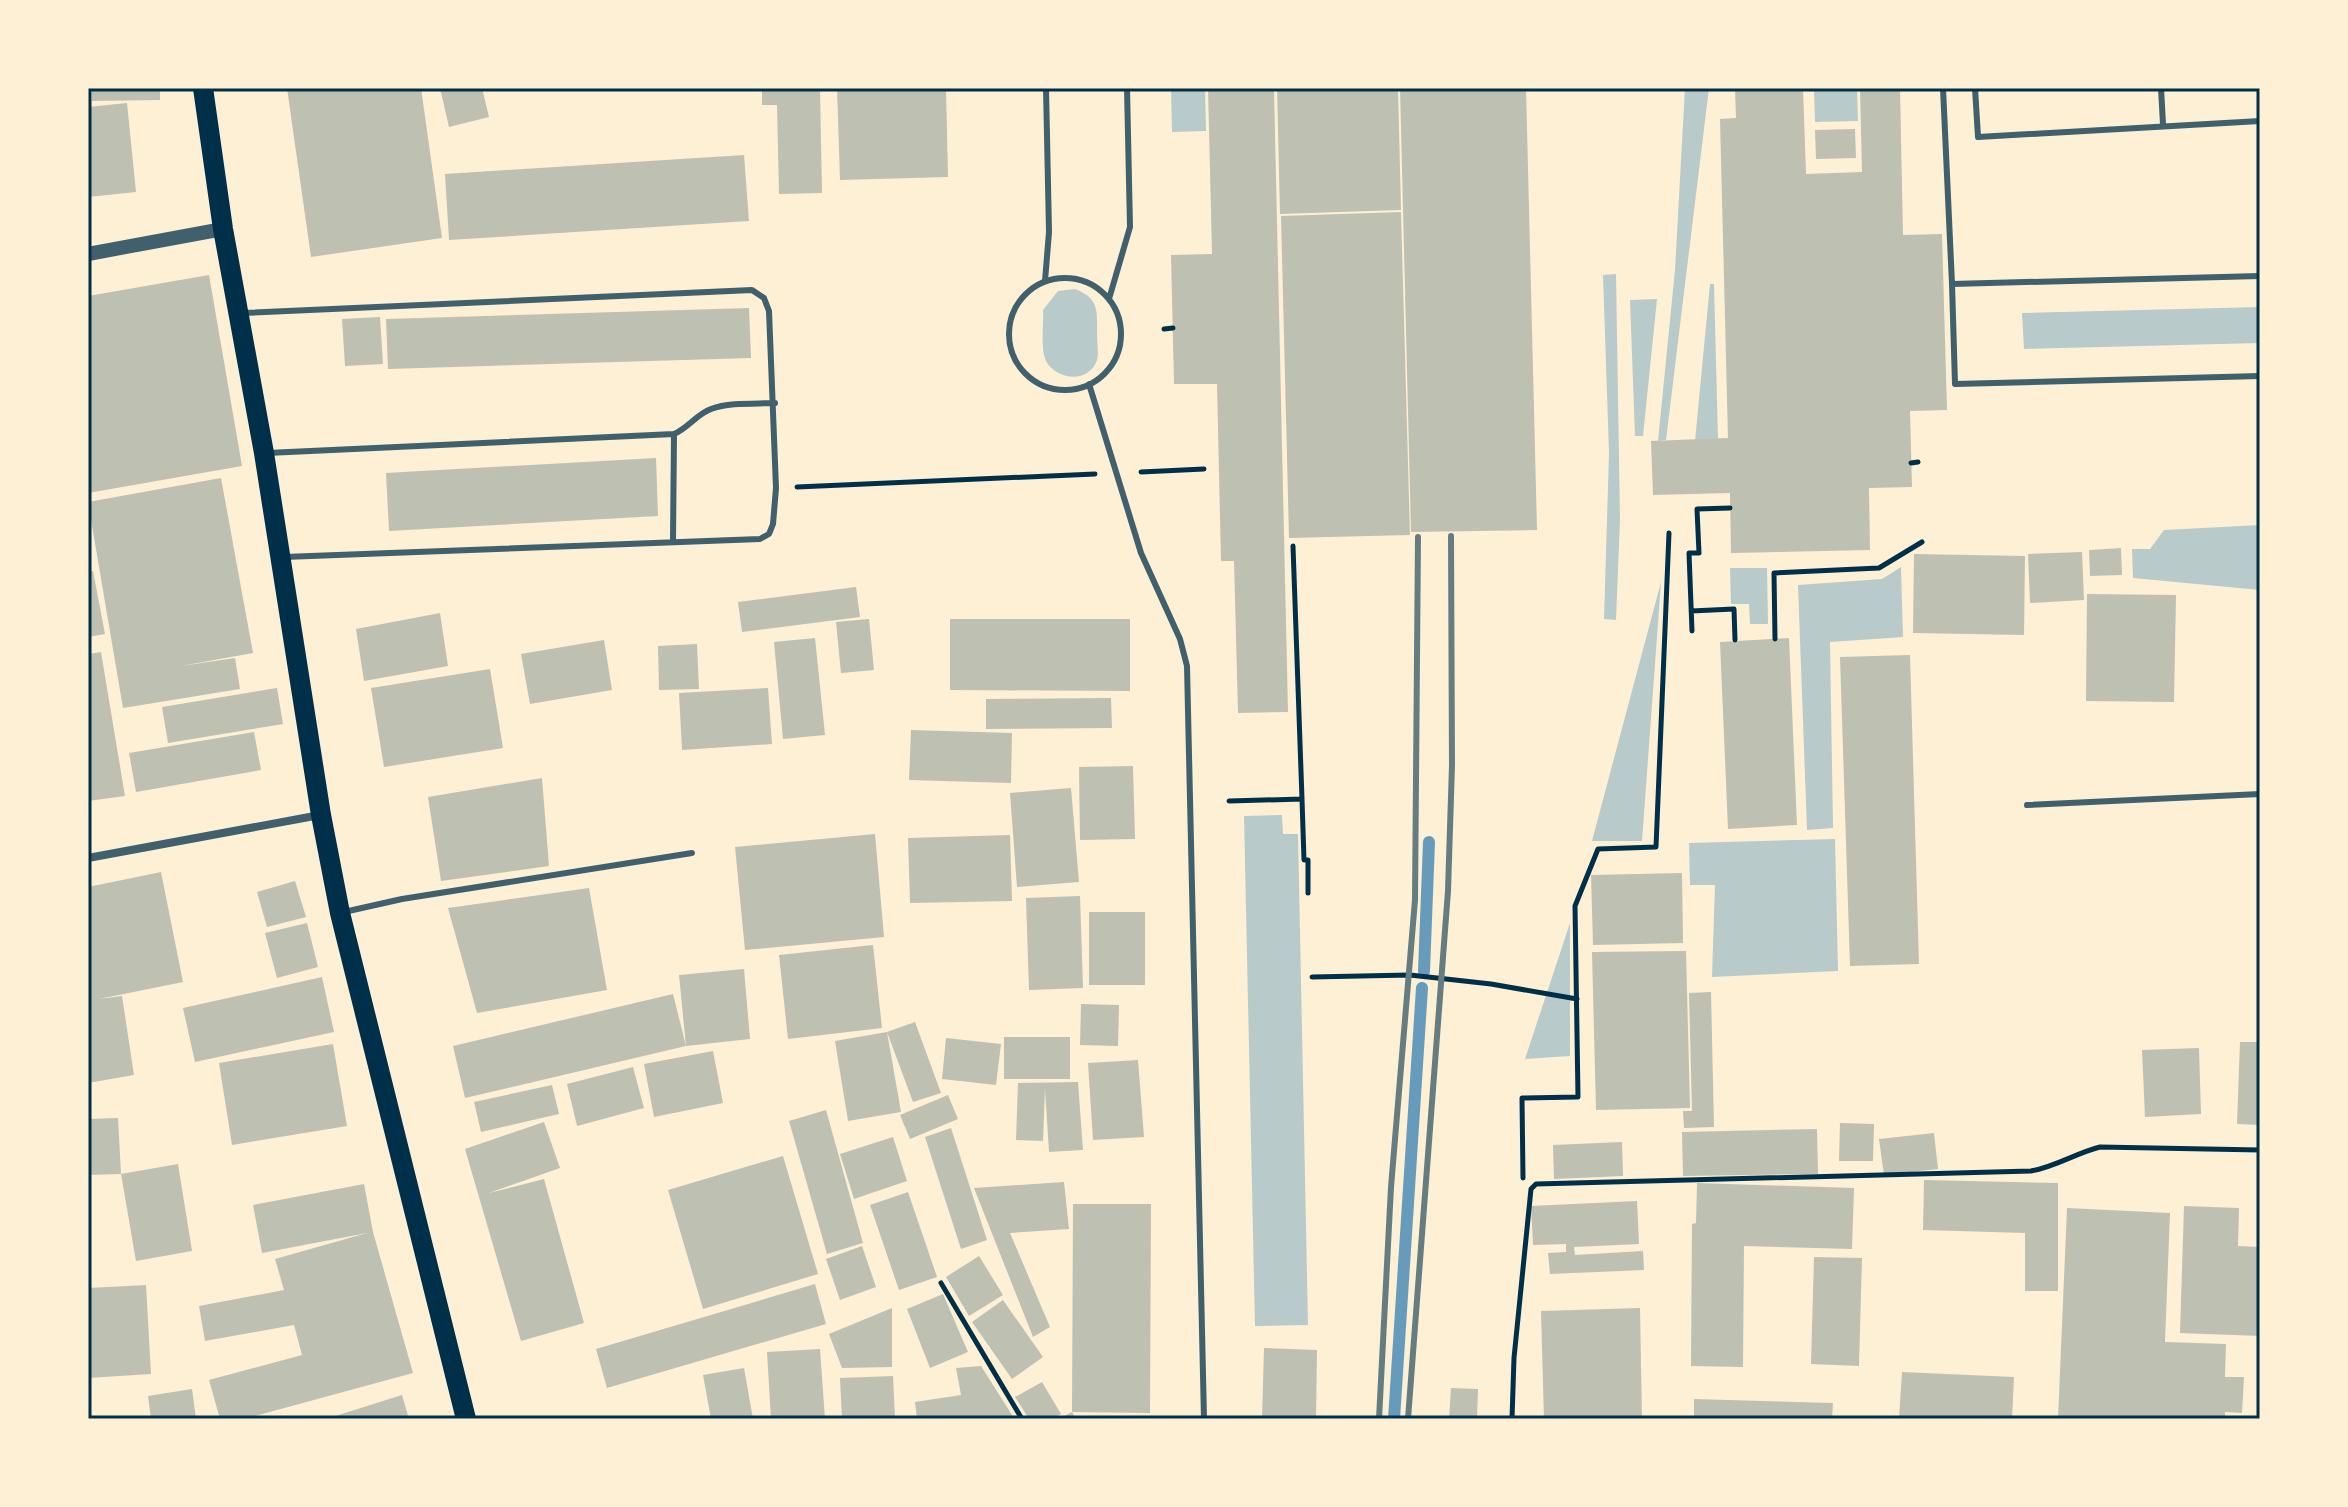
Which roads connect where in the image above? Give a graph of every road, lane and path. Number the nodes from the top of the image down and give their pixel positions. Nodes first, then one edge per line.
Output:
1 (203, 88) edge
2 (1046, 88) edge
3 (1127, 88) edge
4 (1943, 88) edge
5 (1975, 88) edge
6 (2161, 88) edge
7 (2260, 121) edge
8 (2163, 124) junction
9 (223, 229) junction
10 (88, 254) edge
11 (2260, 276) edge
12 (1045, 281) junction
13 (1952, 284) junction
14 (1109, 299) junction
15 (239, 313) junction
16 (1173, 328) dead end
17 (1164, 329) dead end
18 (2260, 376) edge
19 (1089, 384) junction
20 (775, 403) junction
21 (674, 434) junction
22 (264, 453) junction
23 (1204, 469) dead end
24 (1118, 473) junction
25 (776, 488) junction
26 (1730, 508) dead end
27 (1669, 533) dead end
28 (673, 541) junction
29 (1922, 542) dead end
30 (1293, 546) dead end
31 (279, 557) junction
32 (1691, 611) junction
33 (1692, 631) dead end
34 (1775, 639) dead end
35 (1735, 640) dead end
36 (2260, 794) edge
37 (1302, 799) junction
38 (1229, 801) dead end
39 (2027, 805) dead end
40 (321, 815) junction
41 (692, 853) dead end
42 (88, 858) edge
43 (1308, 893) dead end
44 (340, 913) junction
45 (1312, 977) dead end
46 (1577, 999) junction
47 (2260, 1150) edge
48 (1523, 1178) dead end
49 (941, 1283) dead end
50 (466, 1419) edge
51 (1022, 1419) edge
52 (1204, 1419) edge
53 (1512, 1419) edge

1 - 9 main road
2 - 12 lane
3 - 14 lane
4 - 13 lane
5 - 8 lane
6 - 8 lane
7 - 8 lane
9 - 10 street
9 - 15 main road
11 - 13 lane
12 - 14 lane
12 - 19 lane
13 - 18 lane
14 - 19 lane
15 - 20 lane
15 - 22 main road
16 - 17 path
19 - 24 lane
20 - 21 lane
20 - 25 lane
21 - 22 lane
21 - 28 lane
22 - 31 main road
23 - 24 path
24 - 25 path
24 - 52 lane
25 - 28 lane
26 - 32 path
27 - 46 path
28 - 31 lane
29 - 34 path
30 - 37 path
31 - 40 main road
32 - 33 path
32 - 35 path
36 - 39 lane
37 - 38 path
37 - 43 path
40 - 42 street
40 - 44 main road
41 - 44 lane
44 - 50 main road
45 - 46 path
46 - 48 path
47 - 53 path
49 - 51 path

